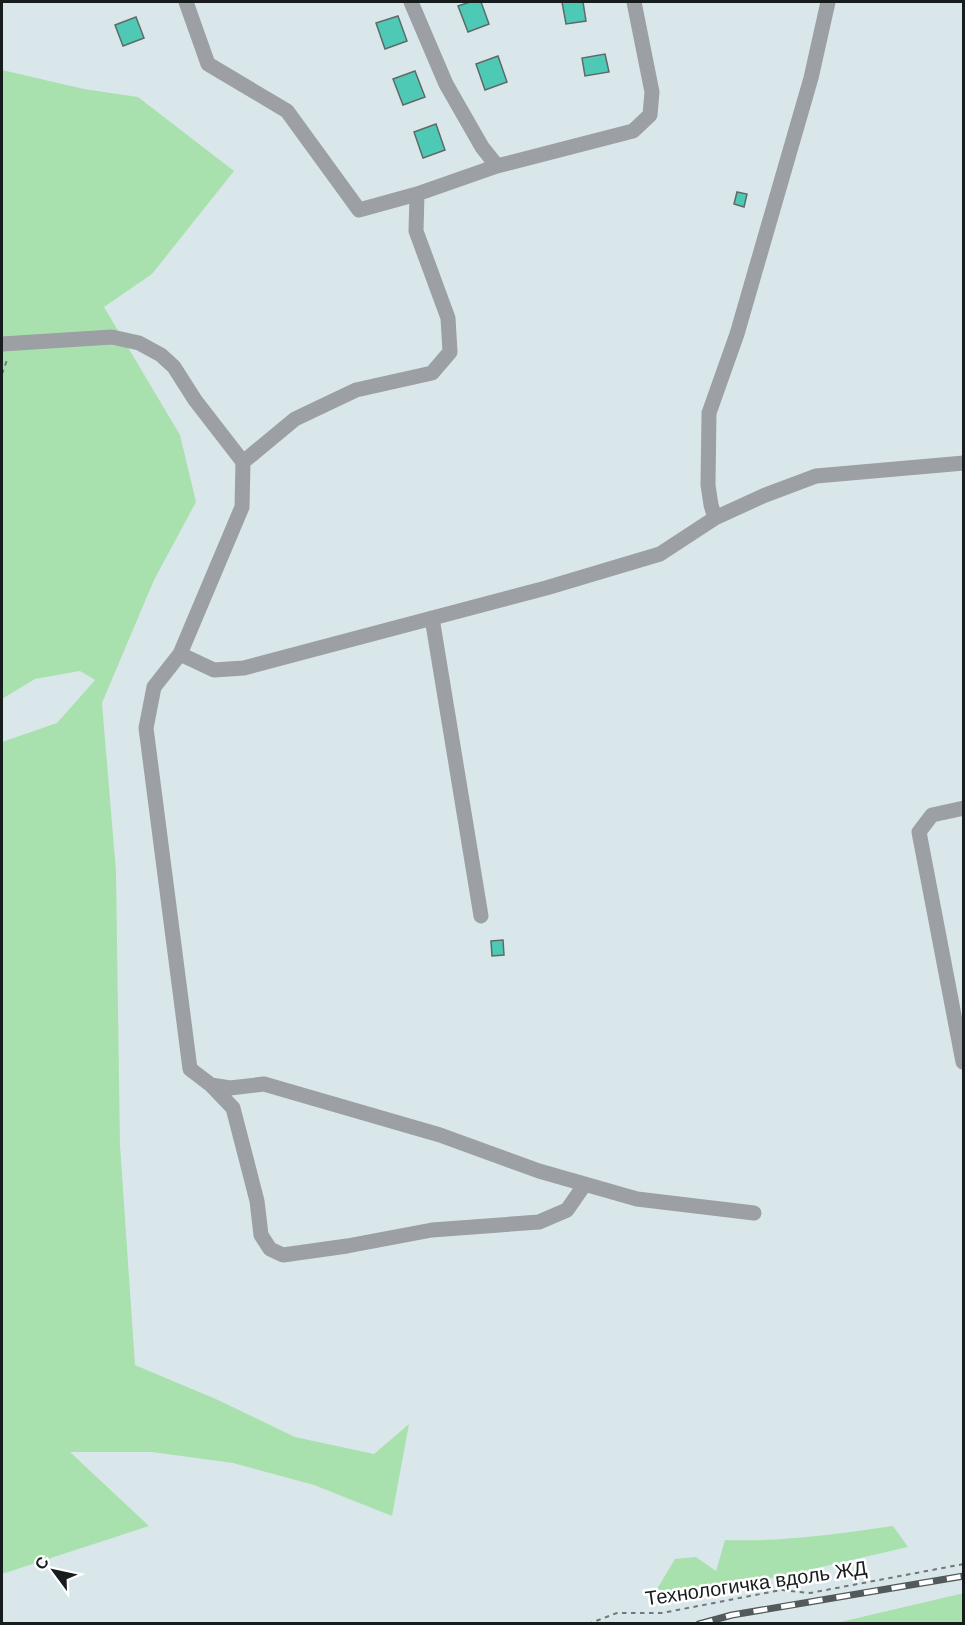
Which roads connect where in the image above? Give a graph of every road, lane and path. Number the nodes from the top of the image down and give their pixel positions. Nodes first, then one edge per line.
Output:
1 (186, 2) edge
2 (411, 2) edge
3 (634, 2) edge
4 (828, 2) edge
5 (497, 166) junction
6 (417, 194) junction
7 (2, 344) edge
8 (243, 462) junction
9 (963, 463) edge
10 (714, 518) junction
11 (432, 618) junction
12 (180, 654) junction
13 (963, 808) edge
14 (480, 916) dead end
15 (963, 1062) edge
16 (211, 1085) junction
17 (585, 1184) junction
18 (754, 1214) dead end
19 (963, 1564) edge
20 (588, 1623) edge

1 - 6 street
2 - 5 street
3 - 5 street
4 - 10 street
5 - 6 street
6 - 8 street
7 - 8 street
8 - 12 street
9 - 10 street
10 - 11 street
11 - 12 street
11 - 14 street
12 - 16 street
13 - 15 street
16 - 17 street
16 - 17 street
17 - 18 street
19 - 20 path, Технологичка вдоль ЖД

